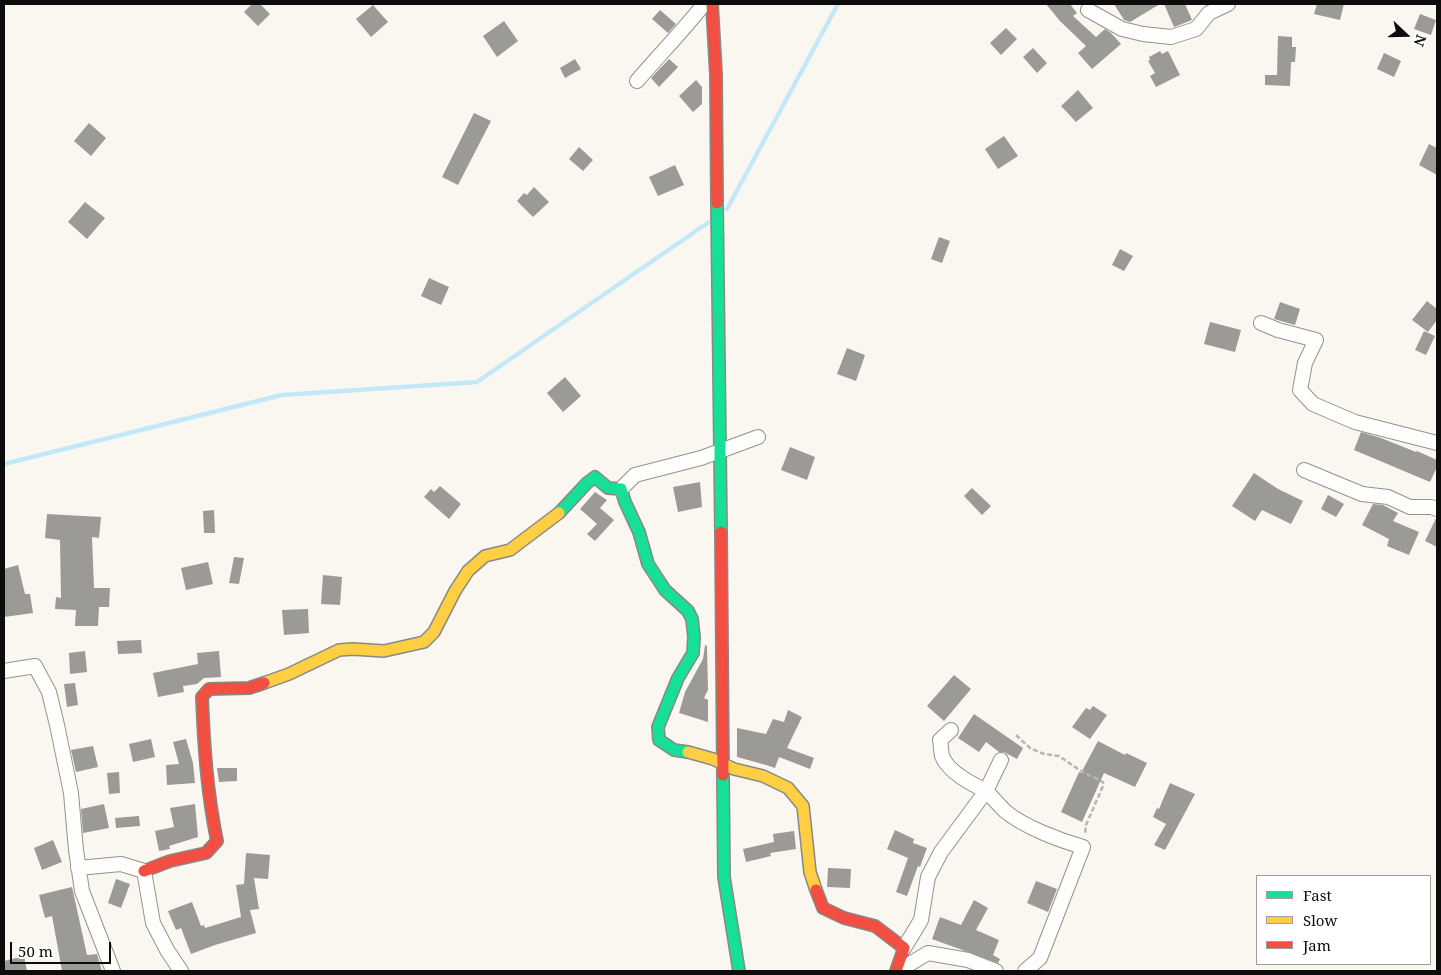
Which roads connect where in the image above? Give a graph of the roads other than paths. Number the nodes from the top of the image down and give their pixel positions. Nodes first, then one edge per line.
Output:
1 (704, 4) edge
2 (712, 4) edge
3 (1228, 4) edge
4 (1205, 8) edge
5 (1088, 10) dead end
6 (637, 81) dead end
7 (1261, 323) dead end
8 (758, 437) dead end
9 (1437, 443) edge
10 (1304, 470) dead end
11 (621, 489) junction
12 (1437, 509) edge
13 (4, 671) edge
14 (951, 730) dead end
15 (1001, 760) dead end
16 (986, 791) junction
17 (78, 868) junction
18 (144, 871) junction
19 (904, 948) junction
20 (113, 971) edge
21 (181, 971) edge
22 (739, 971) edge
23 (897, 971) edge
24 (996, 971) edge
25 (1025, 971) edge

1 - 6 street
2 - 22 main road
3 - 4 street
4 - 5 street
7 - 9 street
8 - 11 street
10 - 12 street
11 - 18 main road
11 - 19 main road
13 - 17 street
14 - 16 street
15 - 16 street
16 - 19 street
16 - 25 street
17 - 18 street
17 - 20 street
18 - 21 street
19 - 23 main road
23 - 24 street

